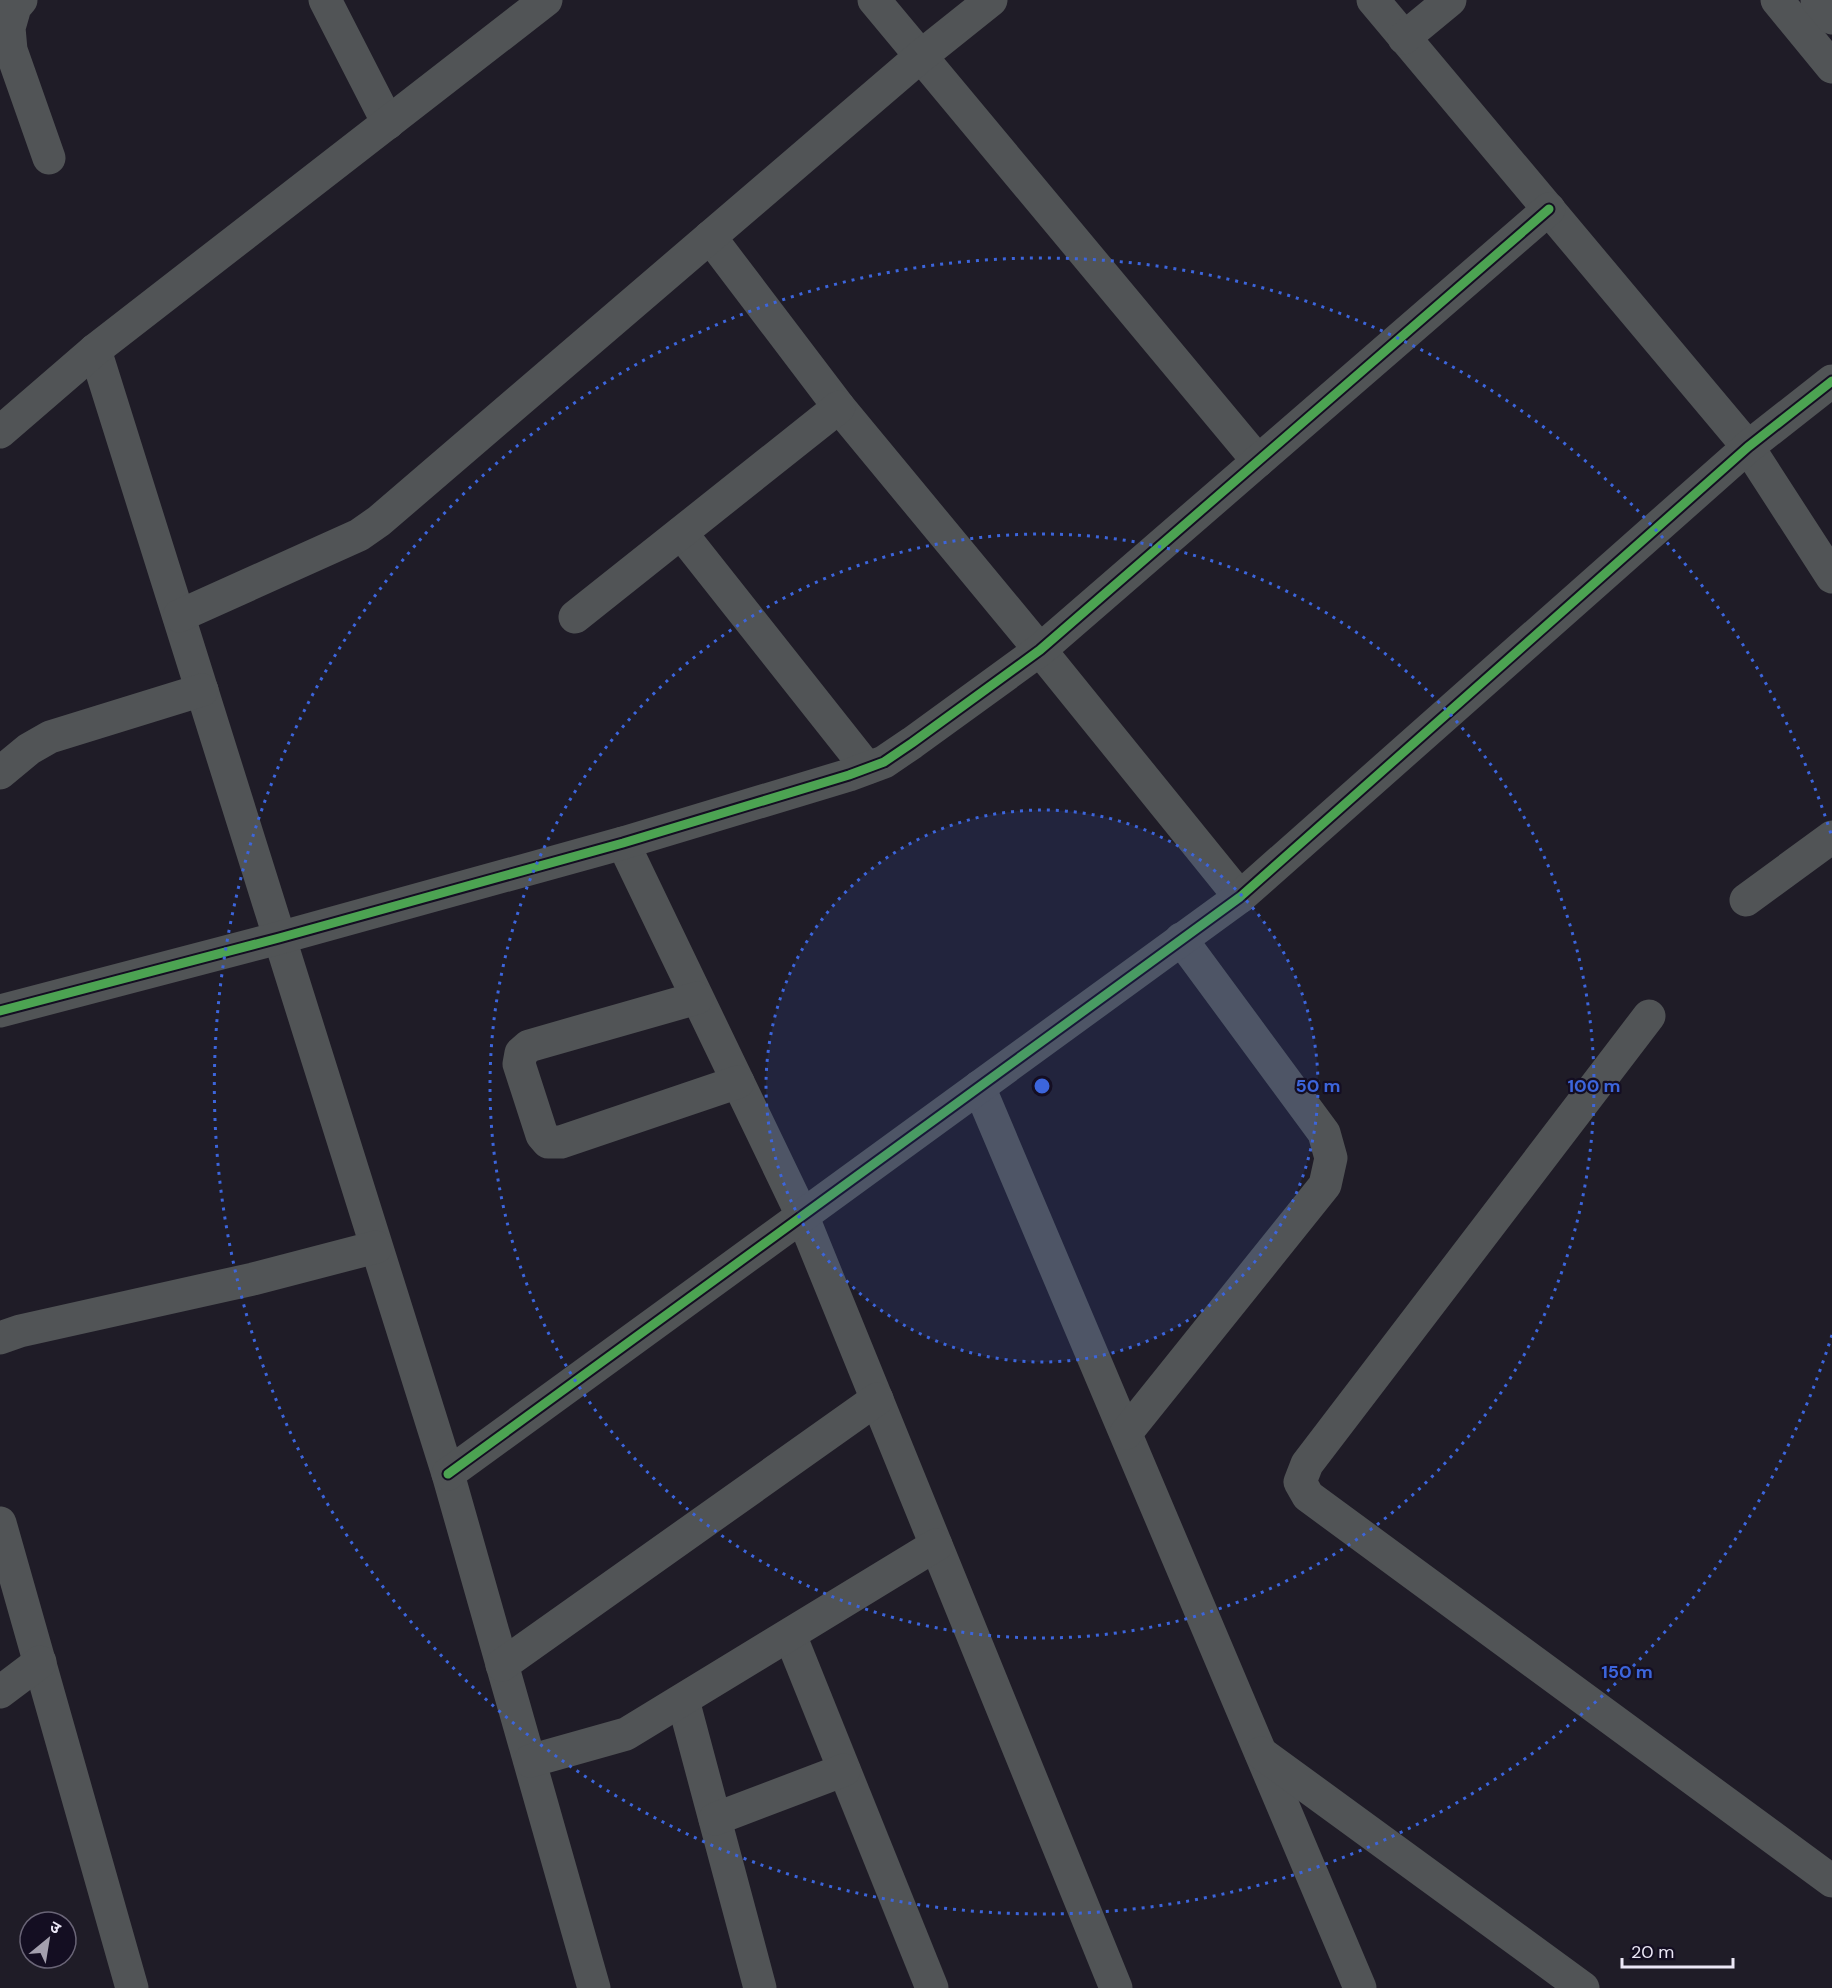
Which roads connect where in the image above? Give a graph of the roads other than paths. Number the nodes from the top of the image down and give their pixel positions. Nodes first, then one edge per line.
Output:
1 (21, 0) edge
2 (325, 0) edge
3 (546, 0) edge
4 (874, 0) edge
5 (991, 0) edge
6 (1372, 0) edge
7 (1449, 0) edge
8 (1777, 0) edge
9 (1817, 0) edge
10 (1832, 18) edge
11 (1404, 38) junction
12 (921, 56) junction
13 (1832, 67) edge
14 (388, 123) junction
15 (49, 158) dead end
16 (1549, 209) junction
17 (710, 237) junction
18 (95, 350) junction
19 (1832, 381) edge
20 (839, 407) junction
21 (0, 432) edge
22 (1749, 447) junction
23 (1258, 461) junction
24 (681, 533) junction
25 (1832, 577) edge
26 (179, 616) junction
27 (575, 617) dead end
28 (1040, 650) junction
29 (202, 690) junction
30 (867, 768) junction
31 (0, 773) edge
32 (1832, 837) edge
33 (623, 843) junction
34 (1240, 897) junction
35 (1746, 900) dead end
36 (279, 938) junction
37 (1181, 939) junction
38 (697, 998) junction
39 (0, 1011) edge
40 (1648, 1016) dead end
41 (738, 1082) junction
42 (979, 1087) junction
43 (802, 1215) junction
44 (376, 1247) junction
45 (0, 1338) edge
46 (877, 1399) junction
47 (1126, 1433) junction
48 (448, 1474) junction
49 (0, 1523) edge
50 (936, 1545) junction
51 (790, 1635) junction
52 (39, 1662) junction
53 (502, 1665) junction
54 (0, 1692) edge
55 (683, 1700) junction
56 (1261, 1753) junction
57 (530, 1761) junction
58 (844, 1770) junction
59 (715, 1819) junction
60 (1829, 1873) edge
61 (132, 1988) edge
62 (594, 1988) edge
63 (760, 1988) edge
64 (932, 1988) edge
65 (1116, 1988) edge
66 (1360, 1988) edge
67 (1583, 1988) edge

1 - 15 street
2 - 14 street
3 - 14 street
4 - 12 street
5 - 12 street
6 - 11 street
7 - 11 street
8 - 13 street
9 - 10 street
11 - 16 street
12 - 17 street
12 - 23 street
14 - 18 street
16 - 22 street
16 - 23 street
17 - 20 street
17 - 26 street
18 - 21 street
18 - 26 street
19 - 22 street
20 - 24 street
20 - 28 street
22 - 25 street
22 - 34 street
23 - 28 street
24 - 27 street
24 - 30 street
26 - 29 street
28 - 30 street
28 - 34 street
29 - 31 street
29 - 36 street
30 - 33 street
32 - 35 street
33 - 36 street
33 - 38 street
34 - 37 street
36 - 39 street
36 - 44 street
37 - 42 street
37 - 47 street
38 - 41 street
38 - 41 street
40 - 60 street
41 - 43 street
42 - 43 street
42 - 47 street
43 - 46 street
43 - 48 street
44 - 45 street
44 - 48 street
46 - 50 street
46 - 53 street
47 - 56 street
48 - 53 street
49 - 52 street
50 - 51 street
50 - 65 street
51 - 55 street
51 - 58 street
52 - 54 street
52 - 61 street
53 - 57 street
55 - 57 street
55 - 59 street
56 - 66 street
56 - 67 street
57 - 62 street
58 - 59 street
58 - 64 street
59 - 63 street

